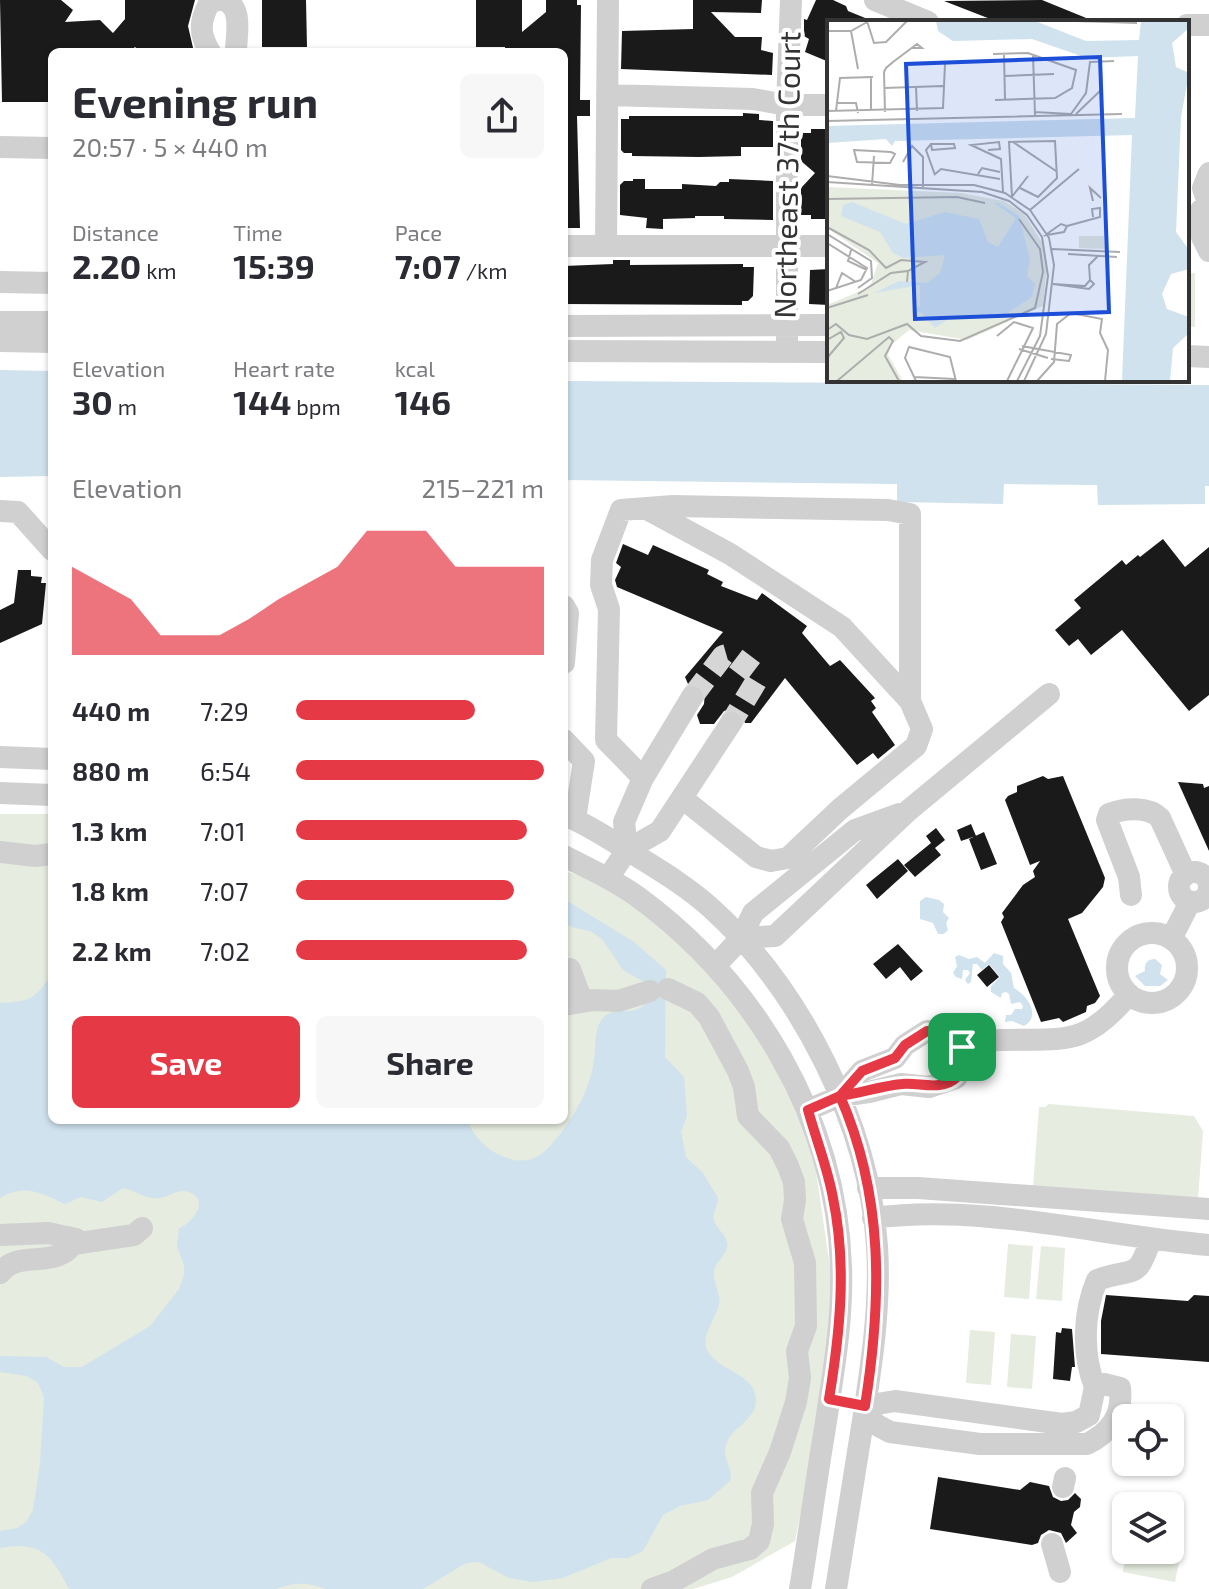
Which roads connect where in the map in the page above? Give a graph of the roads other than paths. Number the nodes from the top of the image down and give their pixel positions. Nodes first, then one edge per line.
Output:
1 (221, 0) edge
2 (608, 0) edge
3 (791, 0) edge
4 (875, 0) edge
5 (923, 20) edge
6 (208, 48) edge
7 (236, 48) edge
8 (607, 95) junction
9 (787, 105) junction
10 (827, 105) edge
11 (0, 147) edge
12 (48, 148) edge
13 (1209, 173) edge
14 (1201, 209) edge
15 (568, 246) edge
16 (606, 246) junction
17 (827, 246) edge
18 (789, 247) junction
19 (1209, 251) edge
20 (0, 282) edge
21 (48, 283) edge
22 (0, 322) edge
23 (48, 322) edge
24 (786, 325) junction
25 (827, 325) edge
26 (568, 326) edge
27 (0, 341) edge
28 (48, 342) edge
29 (568, 351) edge
30 (787, 351) junction
31 (827, 352) edge
32 (1189, 356) edge
33 (1209, 357) edge
34 (644, 508) junction
35 (0, 511) edge
36 (48, 546) edge
37 (1049, 694) dead end
38 (692, 697) tunnel mouth
39 (910, 701) junction
40 (731, 723) tunnel mouth
41 (568, 744) edge
42 (0, 757) edge
43 (48, 759) edge
44 (643, 778) junction
45 (0, 793) edge
46 (48, 795) edge
47 (682, 798) junction
48 (630, 809) junction
49 (909, 810) junction
50 (570, 817) edge
51 (663, 825) junction
52 (0, 852) edge
53 (630, 852) junction
54 (48, 854) edge
55 (568, 858) edge
56 (608, 878) junction
57 (1131, 895) dead end
58 (741, 938) junction
59 (1171, 939) junction
60 (716, 965) junction
61 (570, 969) dead end
62 (1129, 994) junction
63 (573, 1003) edge
64 (962, 1047) junction
65 (840, 1096) junction
66 (808, 1110) junction
67 (868, 1188) junction
68 (1209, 1209) edge
69 (873, 1218) junction
70 (142, 1228) dead end
71 (0, 1235) edge
72 (1151, 1239) junction
73 (73, 1244) junction
74 (1209, 1245) edge
75 (0, 1273) edge
76 (1095, 1387) junction
77 (829, 1399) junction
78 (865, 1406) junction
79 (1089, 1415) junction
80 (998, 1417) junction
81 (1108, 1431) junction
82 (997, 1444) junction
83 (1052, 1544) dead end
84 (1060, 1572) dead end
85 (652, 1589) edge
86 (800, 1589) edge
87 (836, 1589) edge

1 - 6 street
1 - 7 street
2 - 8 street
3 - 9 street, Northeast 37th Court
4 - 5 street
8 - 9 street
8 - 16 street
9 - 10 street
9 - 18 street, Northeast 37th Court
11 - 12 street
13 - 14 street
14 - 19 street
15 - 16 street
16 - 18 street
17 - 18 street
18 - 24 street, Northeast 37th Court
20 - 21 street
22 - 23 street
24 - 25 street
24 - 26 street
24 - 30 street, Northeast 37th Court
27 - 28 street
29 - 30 street
30 - 31 street
32 - 33 street
34 - 39 street
34 - 39 street
34 - 44 street
35 - 36 street
37 - 49 street
38 - 44 street
39 - 47 street
40 - 47 street
41 - 50 street
42 - 43 street
44 - 48 street
45 - 46 street
47 - 51 street
48 - 51 street
48 - 53 street
49 - 58 street
49 - 58 street
50 - 53 street
51 - 53 street
52 - 54 street
53 - 56 street
53 - 58 street
55 - 56 street
56 - 60 street
57 - 59 street
58 - 60 street
58 - 65 street
59 - 62 street
59 - 62 street
60 - 66 street
61 - 63 street
62 - 64 street
63 - 85 street
64 - 65 street
64 - 65 street
65 - 66 street
65 - 67 street
66 - 77 street
67 - 68 street
67 - 69 street
69 - 72 street
69 - 78 street
70 - 73 street
71 - 73 street
72 - 74 street
72 - 76 street
73 - 75 street
76 - 79 street
76 - 81 street
77 - 78 street
77 - 86 street
78 - 80 street
78 - 82 street
78 - 87 street
79 - 80 street
79 - 81 street
80 - 82 street
81 - 82 street
83 - 84 street

